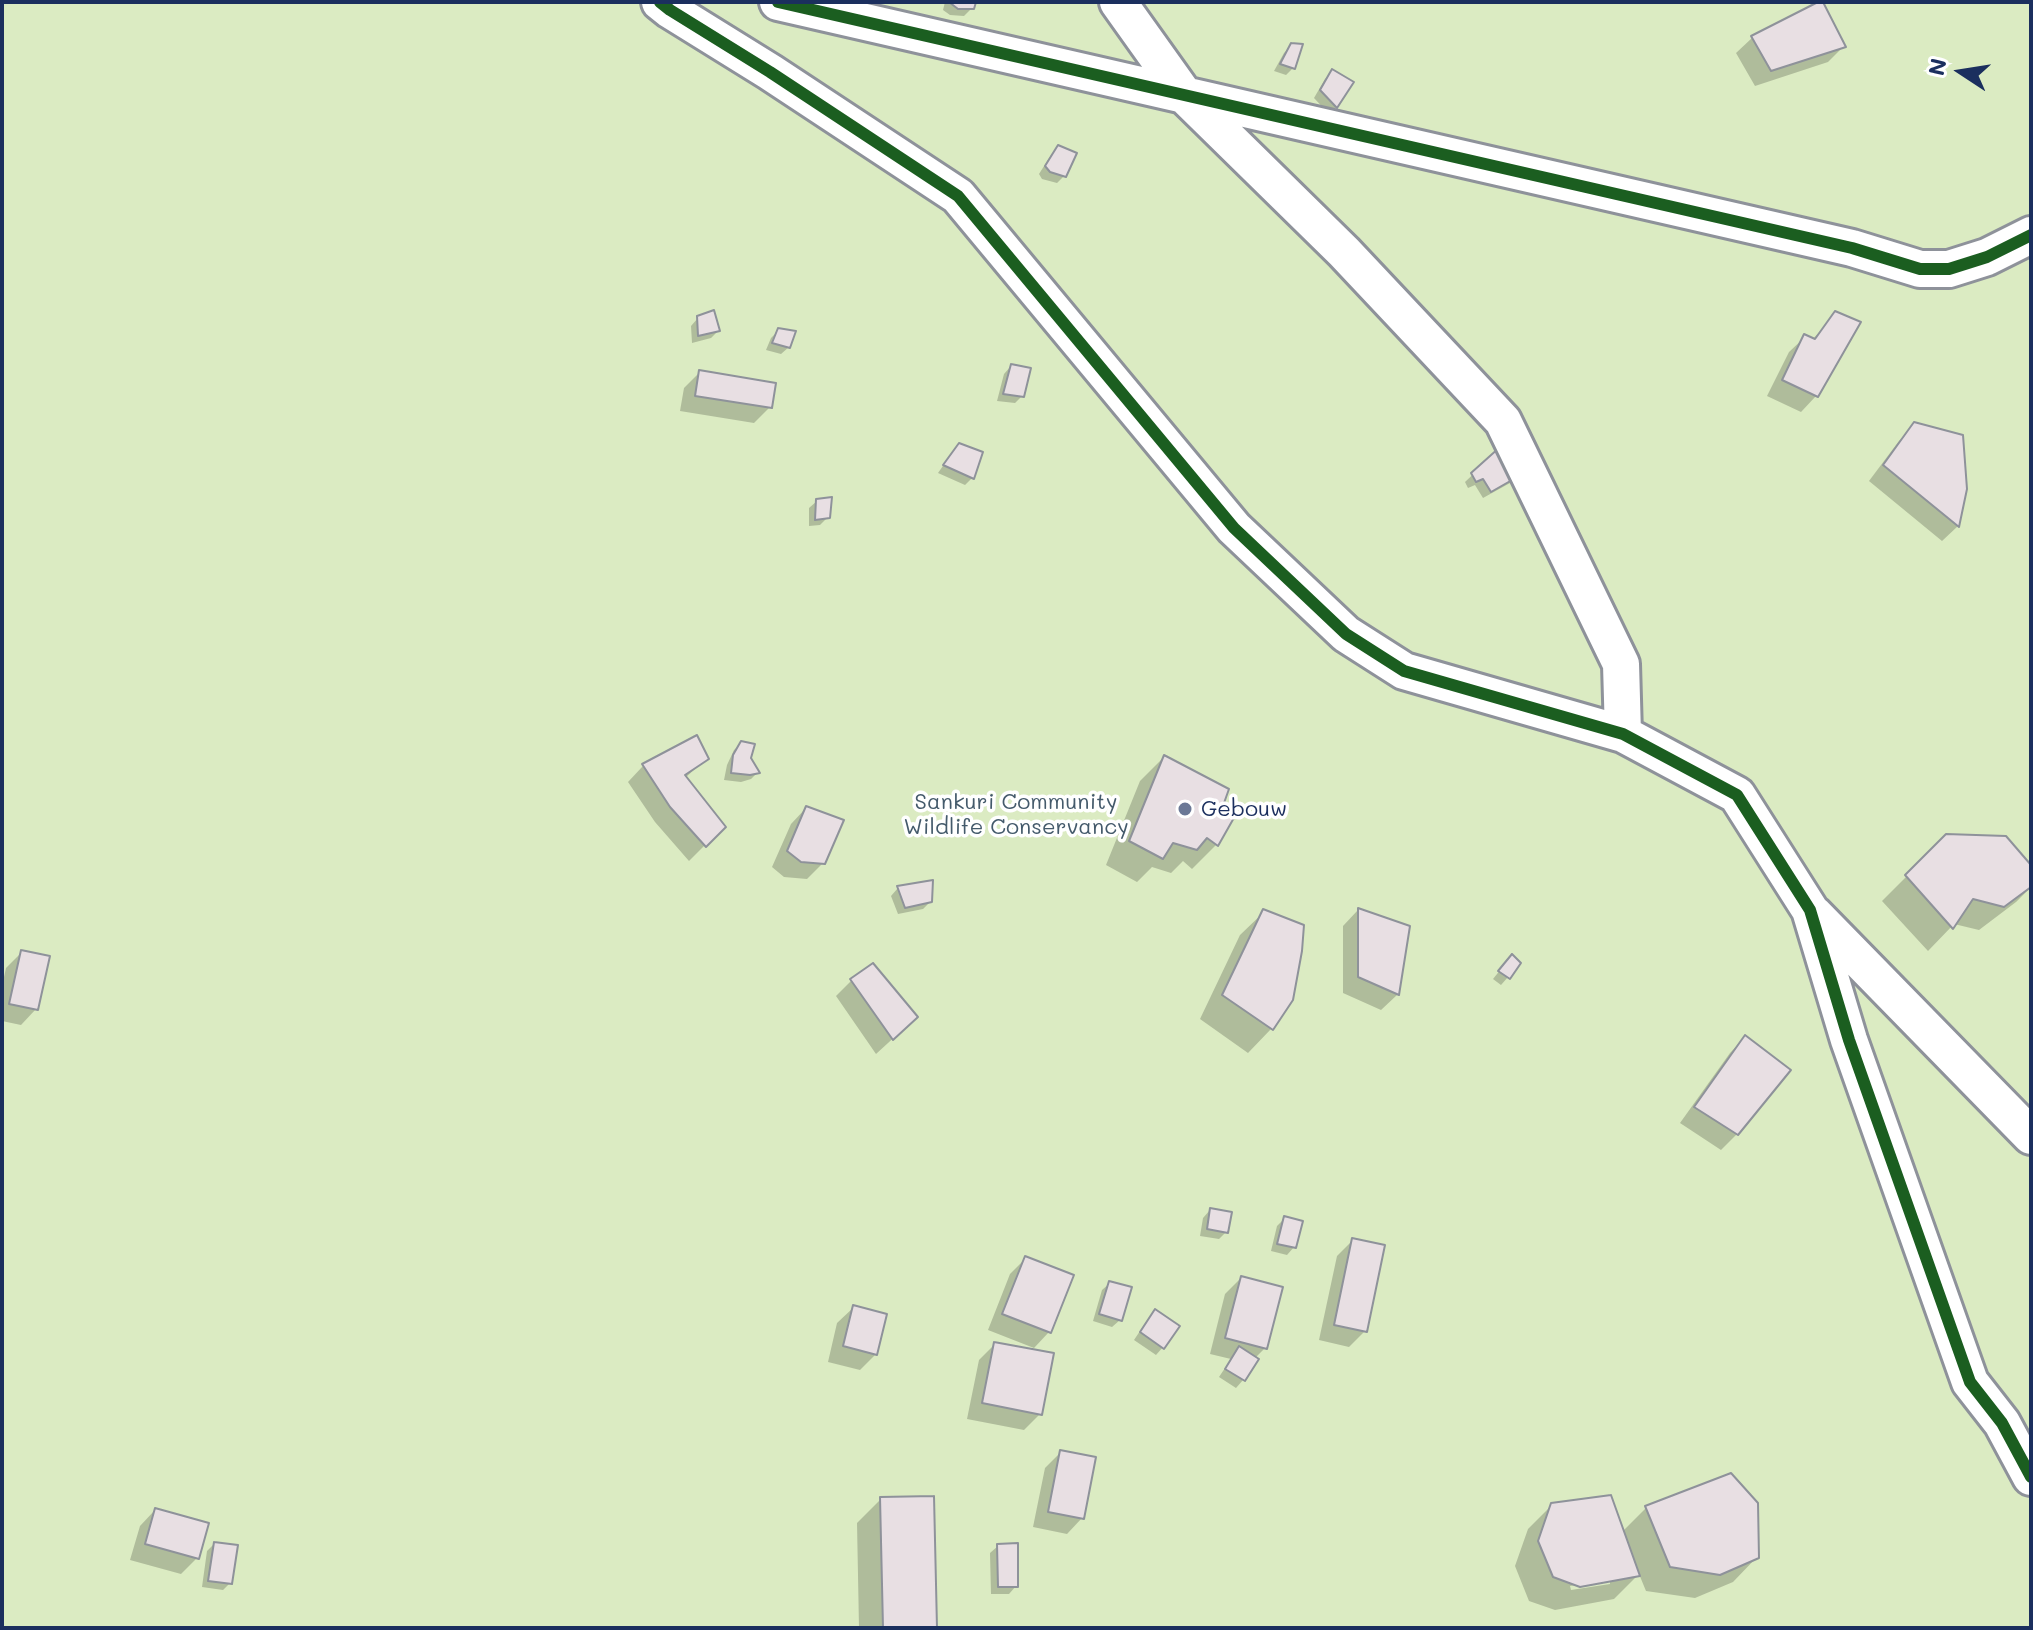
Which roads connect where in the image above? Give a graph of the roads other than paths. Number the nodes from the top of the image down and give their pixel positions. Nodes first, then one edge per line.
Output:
1 (660, 2) edge
2 (778, 2) edge
3 (1118, 2) edge
4 (1185, 96) junction
5 (2031, 235) edge
6 (1623, 734) junction
7 (1810, 910) junction
8 (2031, 1136) edge
9 (2031, 1477) edge

1 - 6 street
2 - 4 street
3 - 4 street
4 - 5 street
4 - 6 street
6 - 7 street
7 - 8 street
7 - 9 street

